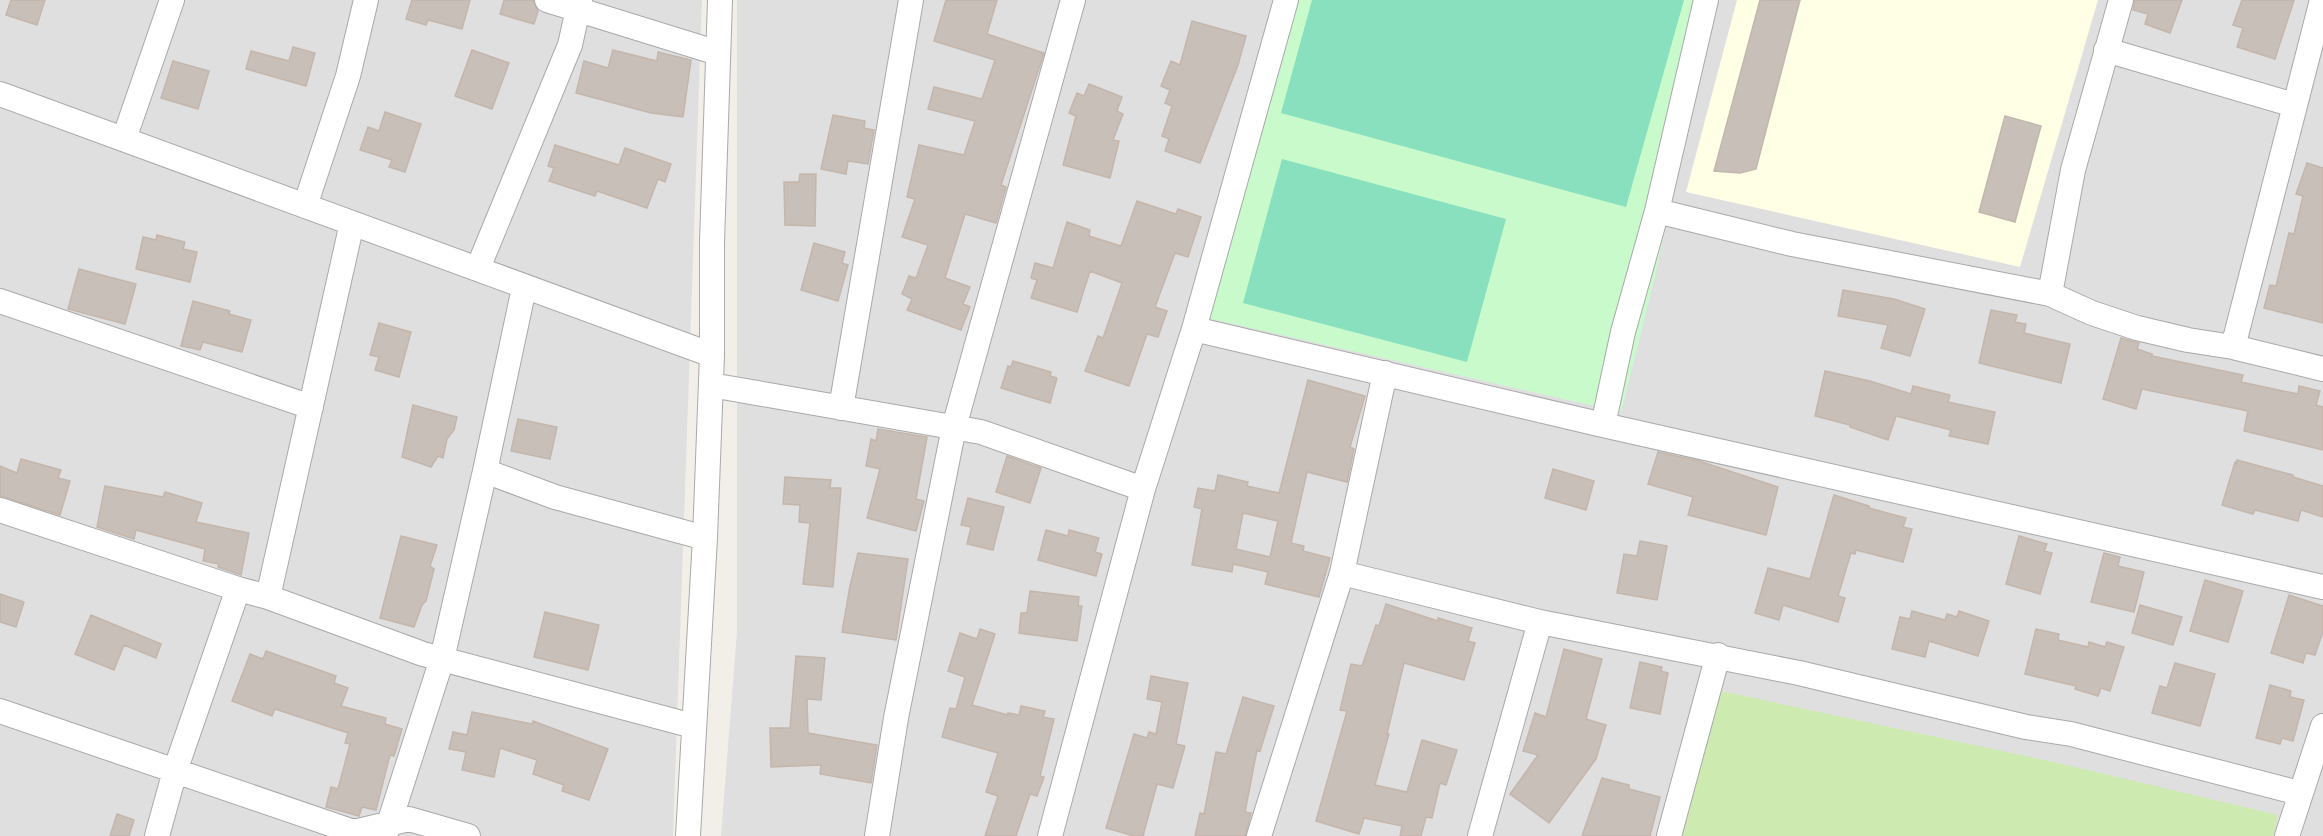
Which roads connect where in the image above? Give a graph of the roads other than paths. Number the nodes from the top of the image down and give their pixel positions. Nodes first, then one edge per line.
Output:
1 (172, 0) edge
2 (366, 0) edge
3 (547, 0) edge
4 (720, 0) edge
5 (911, 0) edge
6 (1073, 0) edge
7 (1286, 0) edge
8 (1706, 0) edge
9 (2121, 0) edge
10 (2322, 0) edge
11 (579, 5) edge
12 (2106, 50) junction
13 (718, 53) junction
14 (0, 94) edge
15 (2294, 105) junction
16 (124, 139) junction
17 (305, 206) junction
18 (1658, 211) junction
19 (352, 223) junction
20 (478, 268) junction
21 (524, 288) junction
22 (2050, 294) junction
23 (0, 301) edge
24 (1194, 329) junction
25 (2233, 347) junction
26 (712, 356) junction
27 (2323, 369) edge
28 (1385, 373) junction
29 (711, 385) junction
30 (311, 407) junction
31 (841, 408) junction
32 (1603, 425) junction
33 (954, 427) junction
34 (486, 471) junction
35 (1143, 489) junction
36 (0, 510) edge
37 (705, 538) junction
38 (1342, 573) junction
39 (2323, 587) edge
40 (238, 589) junction
41 (268, 597) junction
42 (1540, 622) junction
43 (1718, 656) junction
44 (442, 659) junction
45 (0, 711) edge
46 (693, 726) junction
47 (2323, 726) edge
48 (175, 771) junction
49 (2299, 793) junction
50 (388, 830) edge
51 (157, 836) edge
52 (468, 836) edge
53 (688, 836) edge
54 (877, 836) edge
55 (1050, 836) edge
56 (1259, 836) edge
57 (1480, 836) edge
58 (1669, 836) edge
59 (2287, 836) edge

1 - 16 street
2 - 17 street
3 - 11 street
4 - 13 street
5 - 31 street
6 - 33 street
7 - 24 street
8 - 18 street
9 - 12 street
10 - 15 street
11 - 13 street
11 - 20 street
12 - 15 street
12 - 22 street
13 - 26 street
14 - 16 street
15 - 25 street
16 - 17 street
17 - 19 street
18 - 22 street
18 - 32 street
19 - 20 street
19 - 30 street
20 - 21 street
21 - 26 street
21 - 34 street
22 - 25 street
23 - 30 street
24 - 28 street
24 - 35 street
25 - 27 street
26 - 29 street
28 - 32 street
28 - 38 street
29 - 31 street
29 - 37 street
30 - 41 street
31 - 33 street
32 - 39 street
33 - 35 street
33 - 54 street
34 - 37 street
34 - 44 street
35 - 55 street
36 - 40 street
37 - 46 street
38 - 42 street
38 - 56 street
40 - 41 street
40 - 48 street
41 - 44 street
42 - 43 street
42 - 57 street
43 - 49 street
43 - 58 street
44 - 46 street
44 - 50 street
45 - 48 street
46 - 53 street
47 - 49 street
48 - 50 street
48 - 51 street
49 - 59 street
50 - 52 street

